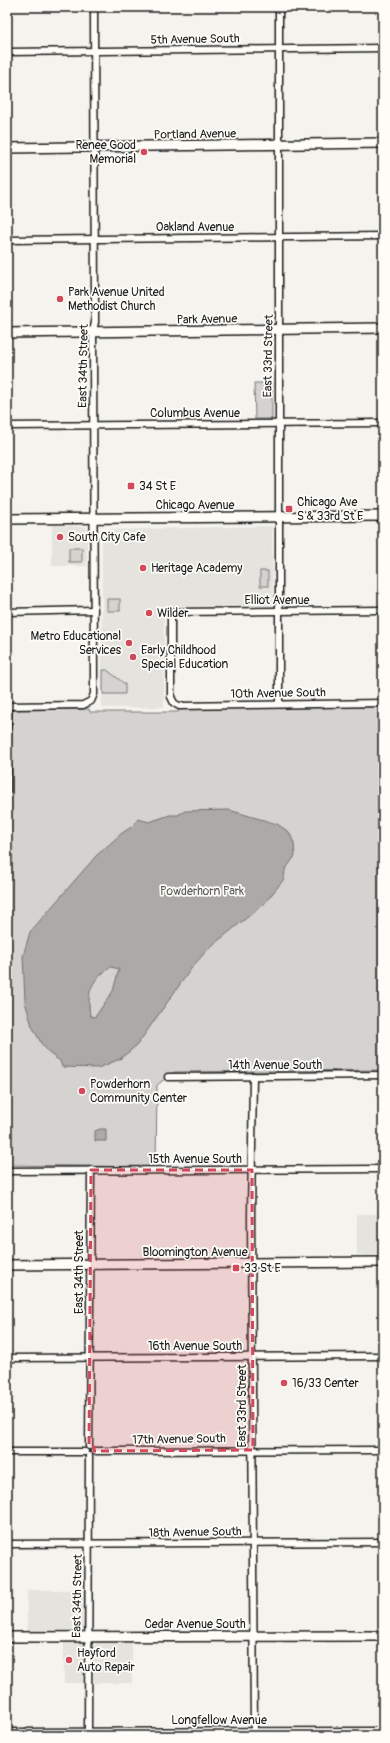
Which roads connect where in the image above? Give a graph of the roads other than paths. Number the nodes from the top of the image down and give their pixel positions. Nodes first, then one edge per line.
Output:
1 (94, 7) edge
2 (279, 7) edge
3 (383, 48) edge
4 (280, 49) junction
5 (7, 52) edge
6 (94, 52) junction
7 (383, 143) edge
8 (280, 145) junction
9 (94, 147) junction
10 (7, 148) edge
11 (383, 236) edge
12 (280, 238) junction
13 (95, 239) junction
14 (7, 240) edge
15 (383, 328) edge
16 (280, 330) junction
17 (93, 332) junction
18 (7, 334) edge
19 (383, 423) edge
20 (278, 424) junction
21 (93, 425) junction
22 (7, 426) edge
23 (383, 516) edge
24 (278, 517) junction
25 (94, 518) junction
26 (7, 519) edge
27 (94, 610) junction
28 (383, 610) edge
29 (278, 611) junction
30 (7, 612) edge
31 (174, 703) joint
32 (383, 703) edge
33 (279, 704) junction
34 (7, 706) edge
35 (7, 742) edge
36 (7, 763) edge
37 (7, 790) edge
38 (383, 1075) edge
39 (253, 1076) junction
40 (168, 1077) dead end
41 (383, 1169) edge
42 (91, 1170) junction
43 (252, 1170) junction
44 (7, 1171) edge
45 (383, 1262) edge
46 (252, 1263) junction
47 (7, 1265) edge
48 (90, 1265) junction
49 (253, 1356) junction
50 (383, 1356) edge
51 (7, 1358) edge
52 (90, 1358) junction
53 (89, 1446) junction
54 (253, 1450) junction
55 (383, 1450) edge
56 (94, 1451) junction
57 (7, 1452) edge
58 (87, 1454) junction
59 (253, 1542) junction
60 (383, 1542) edge
61 (7, 1544) edge
62 (89, 1544) junction
63 (253, 1636) junction
64 (383, 1636) edge
65 (7, 1637) edge
66 (88, 1637) junction
67 (383, 1731) edge
68 (7, 1732) edge
69 (254, 1733) edge
70 (88, 1734) edge

1 - 6 street, East 34th Street
2 - 4 street, East 33rd Street
3 - 4 street, 5th Avenue South
4 - 6 street, 5th Avenue South
4 - 8 street, East 33rd Street
5 - 6 street, 5th Avenue South
6 - 9 street, East 34th Street
7 - 8 street, Portland Avenue
8 - 9 street, Portland Avenue
8 - 12 street, East 33rd Street
9 - 10 street, Portland Avenue
9 - 13 street, East 34th Street
11 - 12 street, Oakland Avenue
12 - 13 street, Oakland Avenue
12 - 16 street, East 33rd Street
13 - 14 street, Oakland Avenue
13 - 17 street, East 34th Street
15 - 16 street, Park Avenue
16 - 17 street, Park Avenue
16 - 20 street, East 33rd Street
17 - 18 street, Park Avenue
17 - 21 street, East 34th Street
19 - 20 street, Columbus Avenue
20 - 21 street, Columbus Avenue
20 - 24 street, East 33rd Street
21 - 22 street, Columbus Avenue
21 - 25 street, East 34th Street
23 - 24 street, Chicago Avenue
24 - 25 street, Chicago Avenue
24 - 29 street, East 33rd Street
25 - 26 street, Chicago Avenue
25 - 27 street, East 34th Street
27 - 30 street
27 - 34 street, East 34th Street
28 - 29 street, Elliot Avenue
29 - 31 street, Elliot Avenue
29 - 33 street, East 33rd Street
31 - 33 street, 10th Avenue South
32 - 33 street, 10th Avenue South
34 - 35 street
36 - 37 street
38 - 39 street, 14th Avenue South
39 - 40 street, 14th Avenue South
39 - 43 street, East 33rd Street
41 - 43 street, 15th Avenue South
42 - 43 street, 15th Avenue South
42 - 44 street, 15th Avenue South
42 - 48 street, East 34th Street
43 - 46 street, East 33rd Street
45 - 46 street, Bloomington Avenue
46 - 48 street, Bloomington Avenue
46 - 49 street, East 33rd Street
47 - 48 street, Bloomington Avenue
48 - 52 street, East 34th Street
49 - 50 street, 16th Avenue South
49 - 52 street, 16th Avenue South
49 - 54 street, East 33rd Street
51 - 52 street, 16th Avenue South
52 - 53 street, East 34th Street
53 - 56 street
53 - 58 street
54 - 55 street, 17th Avenue South
54 - 56 street, 17th Avenue South
54 - 59 street, East 33rd Street
56 - 58 street
57 - 58 street
58 - 62 street, East 34th Street
59 - 60 street, 18th Avenue South
59 - 62 street, 18th Avenue South
59 - 63 street, East 33rd Street
61 - 62 street, 18th Avenue South
62 - 66 street, East 34th Street
63 - 64 street, Cedar Avenue South
63 - 66 street, Cedar Avenue South
63 - 69 street, East 33rd Street
65 - 66 street, Cedar Avenue South
66 - 70 street, East 34th Street
67 - 69 street, Longfellow Avenue
68 - 70 street, Longfellow Avenue
69 - 70 street, Longfellow Avenue

